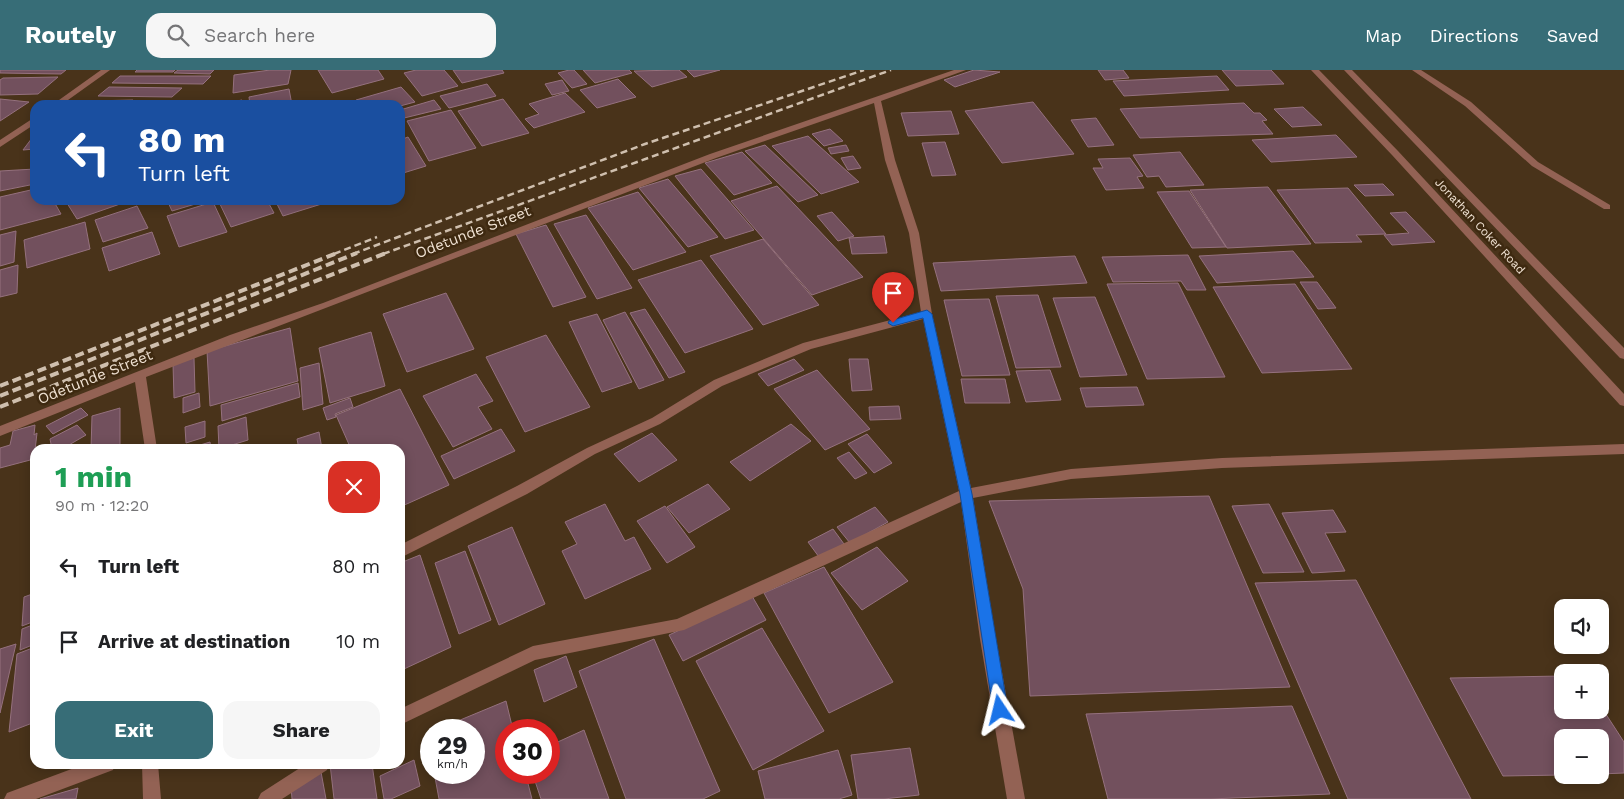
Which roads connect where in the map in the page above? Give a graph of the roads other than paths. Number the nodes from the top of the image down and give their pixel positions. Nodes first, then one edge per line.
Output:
1 (106, 70) edge
2 (962, 70) edge
3 (1314, 70) edge
4 (1348, 70) edge
5 (1416, 70) edge
6 (63, 100) edge
7 (877, 100) junction
8 (30, 123) edge
9 (0, 144) edge
10 (1607, 207) dead end
11 (927, 314) junction
12 (1624, 355) edge
13 (140, 375) junction
14 (1624, 402) edge
15 (0, 431) edge
16 (150, 444) edge
17 (1624, 449) edge
18 (966, 494) junction
19 (405, 549) edge
20 (405, 715) edge
21 (94, 769) edge
22 (150, 769) edge
23 (313, 769) edge
24 (13, 799) edge
25 (152, 799) edge
26 (267, 799) edge
27 (1016, 799) edge

1 - 6 street
2 - 7 street, Odetunde Street
3 - 14 street, Jonathan Coker Road
4 - 12 street, Jonathan Coker Road
5 - 10 street
7 - 11 street
7 - 13 street, Odetunde Street
8 - 9 street
11 - 18 street
11 - 19 street
13 - 15 street, Odetunde Street
13 - 16 street
17 - 18 street
18 - 20 street
18 - 27 street
21 - 24 street
22 - 25 street
23 - 26 street

